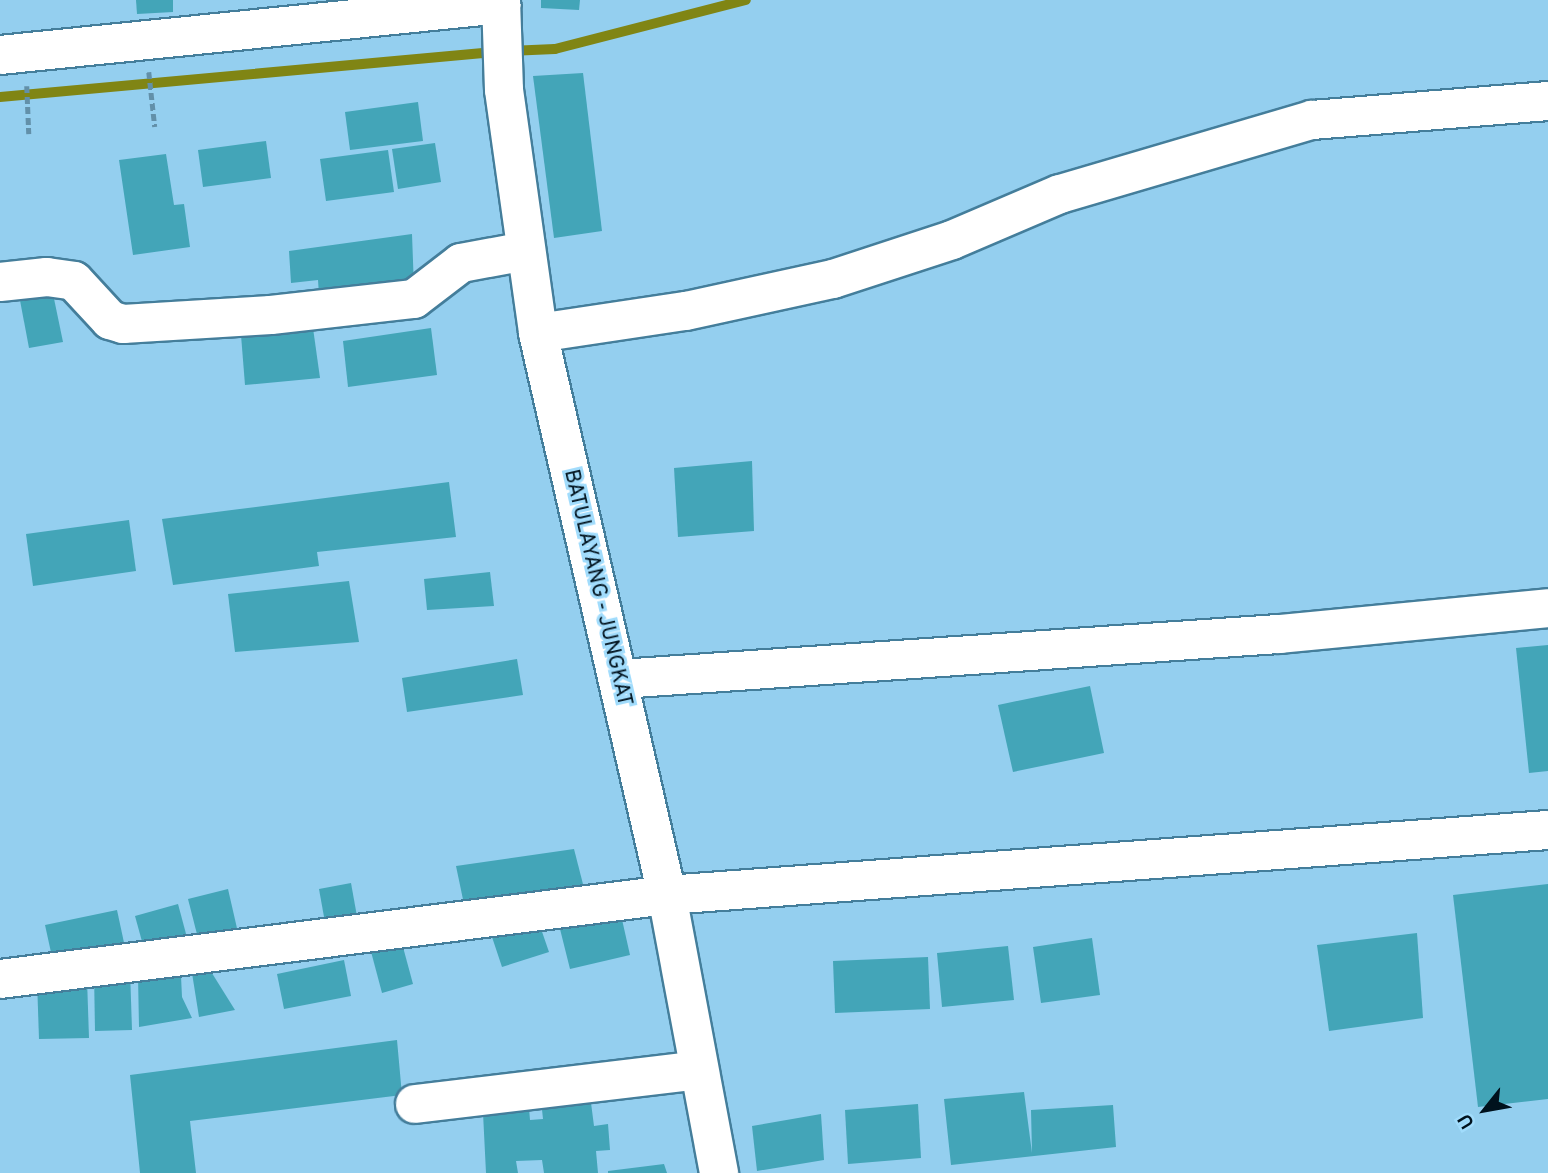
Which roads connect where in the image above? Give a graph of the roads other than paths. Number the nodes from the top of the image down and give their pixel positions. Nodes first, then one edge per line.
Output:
1 (501, 11) edge
2 (14, 68) edge
3 (1548, 101) edge
4 (526, 251) junction
5 (0, 282) edge
6 (538, 333) junction
7 (1548, 608) edge
8 (620, 679) junction
9 (1548, 830) edge
10 (667, 895) junction
11 (0, 979) edge
12 (699, 1070) junction
13 (415, 1104) dead end
14 (719, 1173) edge

1 - 2 main road
1 - 4 main road, BATULAYANG - JUNGKAT
3 - 6 main road
4 - 5 main road
4 - 6 main road, BATULAYANG - JUNGKAT
6 - 8 main road, BATULAYANG - JUNGKAT
7 - 8 main road
8 - 10 main road, BATULAYANG - JUNGKAT
9 - 10 main road
10 - 11 main road
10 - 12 main road, BATULAYANG - JUNGKAT
12 - 13 main road
12 - 14 main road, BATULAYANG - JUNGKAT

